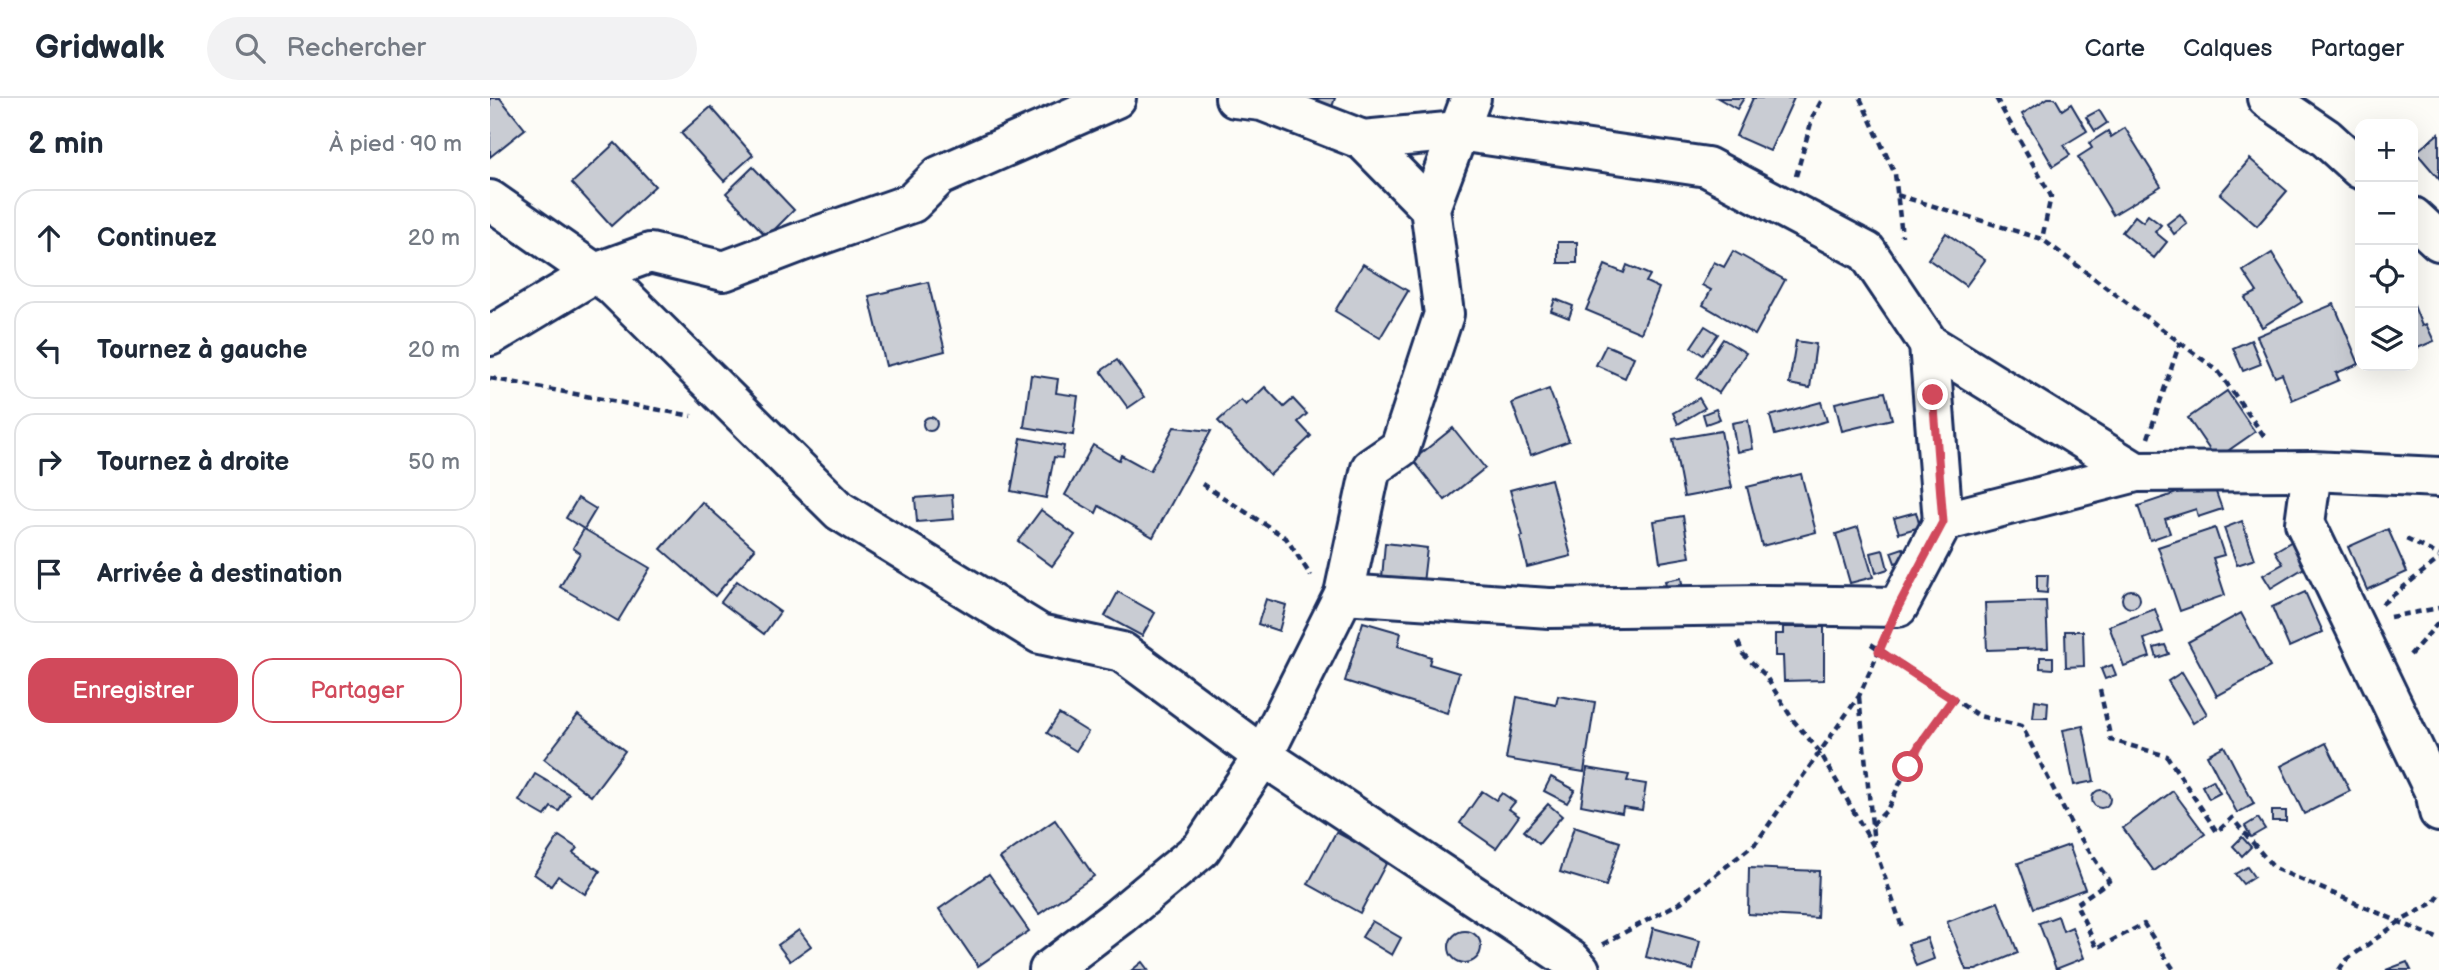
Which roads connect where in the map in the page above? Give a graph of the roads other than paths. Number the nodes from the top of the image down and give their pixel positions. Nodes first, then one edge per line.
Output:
1 (1116, 98) edge
2 (1235, 98) edge
3 (2267, 98) edge
4 (1465, 115) edge
5 (1363, 140) junction
6 (2355, 164) edge
7 (490, 200) edge
8 (1430, 208) junction
9 (2418, 222) edge
10 (2439, 241) edge
11 (595, 273) junction
12 (490, 336) edge
13 (1929, 344) junction
14 (2312, 471) junction
15 (2136, 472) junction
16 (2439, 477) edge
17 (1943, 522) junction
18 (1340, 603) junction
19 (1263, 756) junction
20 (2439, 812) edge
21 (1575, 965) edge
22 (1049, 970) edge

1 - 11 street
2 - 5 street
3 - 6 street
4 - 5 street
4 - 8 street
4 - 13 street
5 - 8 street
7 - 11 street
8 - 18 street
9 - 10 street
11 - 12 street
11 - 19 street
13 - 15 street
13 - 17 street
14 - 15 street
14 - 16 street
14 - 20 street
15 - 17 street
17 - 18 street
18 - 19 street
19 - 21 street
19 - 22 street

